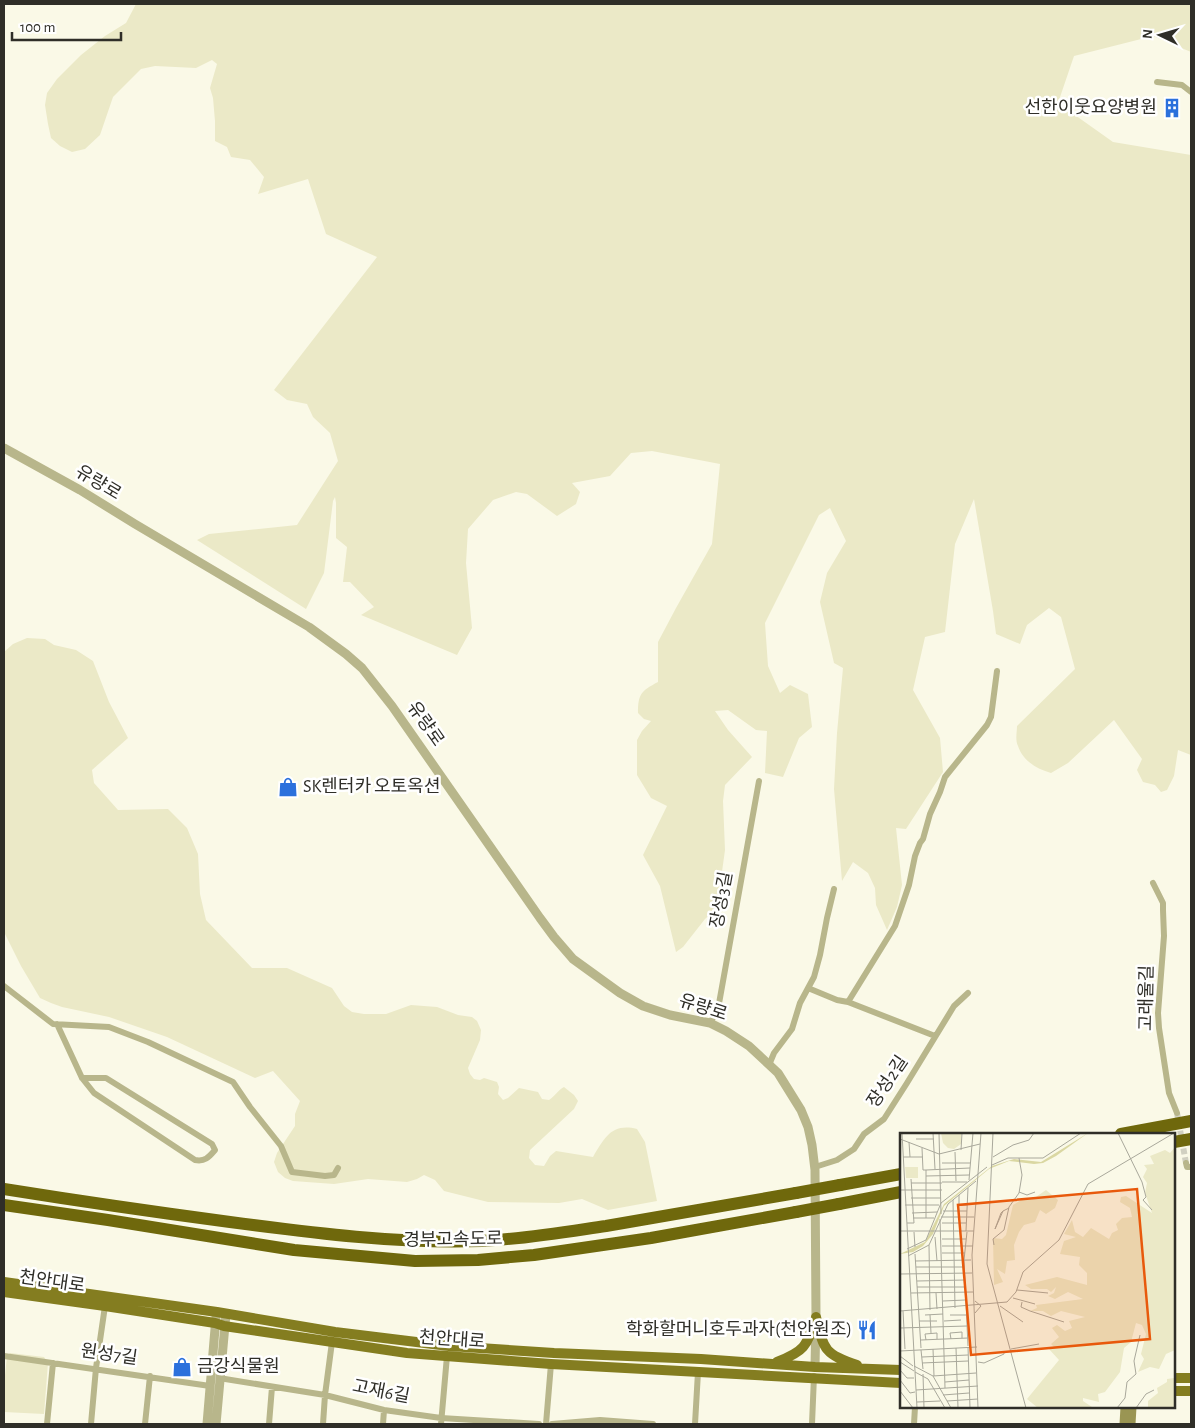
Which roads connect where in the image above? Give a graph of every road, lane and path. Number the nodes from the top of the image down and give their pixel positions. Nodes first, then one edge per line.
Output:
1 (1157, 82) dead end
2 (1191, 92) edge
3 (4, 448) edge
4 (997, 671) dead end
5 (759, 781) dead end
6 (1153, 883) dead end
7 (834, 889) dead end
8 (4, 986) edge
9 (808, 988) junction
10 (968, 993) dead end
11 (848, 1002) junction
12 (710, 1023) junction
13 (57, 1024) junction
14 (936, 1036) junction
15 (769, 1064) junction
16 (82, 1078) junction
17 (1177, 1113) tunnel mouth
18 (1191, 1121) edge
19 (1126, 1133) edge
20 (1191, 1139) edge
21 (1175, 1142) edge
22 (815, 1167) junction
23 (338, 1168) dead end
24 (900, 1174) edge
25 (4, 1189) edge
26 (900, 1192) edge
27 (4, 1205) edge
28 (4, 1282) edge
29 (4, 1292) edge
30 (105, 1306) junction
31 (221, 1313) junction
32 (816, 1317) junction
33 (220, 1325) junction
34 (332, 1342) junction
35 (4, 1356) edge
36 (447, 1356) junction
37 (53, 1363) junction
38 (551, 1364) junction
39 (773, 1364) junction
40 (815, 1367) junction
41 (96, 1368) junction
42 (869, 1368) junction
43 (900, 1370) edge
44 (698, 1372) junction
45 (150, 1376) junction
46 (219, 1378) junction
47 (1175, 1378) edge
48 (1191, 1378) edge
49 (814, 1379) junction
50 (900, 1383) edge
51 (210, 1386) junction
52 (272, 1387) junction
53 (1175, 1391) edge
54 (1191, 1391) edge
55 (325, 1396) junction
56 (915, 1408) edge
57 (1125, 1408) edge
58 (1132, 1408) edge
59 (384, 1410) junction
60 (441, 1421) edge
61 (600, 1422) edge
62 (496, 1423) edge
63 (47, 1424) edge
64 (92, 1424) edge
65 (145, 1424) edge
66 (207, 1424) edge
67 (216, 1424) edge
68 (269, 1424) edge
69 (323, 1424) edge
70 (383, 1424) edge
71 (539, 1424) edge
72 (546, 1424) edge
73 (552, 1424) edge
74 (651, 1424) edge
75 (695, 1424) edge
76 (812, 1424) edge
77 (914, 1424) edge
78 (1124, 1424) edge
79 (1131, 1424) edge

1 - 2 street
3 - 12 street, 유량로
4 - 11 street
5 - 12 street, 장성3길
6 - 17 street, 고래울길
7 - 9 street
8 - 13 street
9 - 11 street
9 - 15 street
10 - 14 street, 장성2길
11 - 14 street
12 - 15 street, 유량로
13 - 16 street
13 - 23 street
14 - 22 street, 장성2길
15 - 22 street, 유량로
16 - 16 street
18 - 19 highway
20 - 21 highway
22 - 32 street, 유량로
24 - 25 highway, 경부고속도로, bridge
26 - 27 highway, 경부고속도로, bridge
28 - 31 main road, 천안대로
29 - 30 main road, 천안대로
30 - 33 main road, 천안대로
30 - 41 street
31 - 33 street
31 - 39 main road, 천안대로
32 - 39 main road
32 - 40 street, 유량로
32 - 42 main road
33 - 34 main road, 천안대로
33 - 46 street
33 - 51 street
34 - 36 main road, 천안대로
34 - 55 street
35 - 37 street, 원성7길
36 - 38 main road, 천안대로
36 - 60 street
37 - 41 street, 원성7길
37 - 63 street
38 - 44 main road, 천안대로
38 - 72 street
39 - 40 main road, 천안대로
40 - 42 main road, 천안대로
40 - 49 street
41 - 45 street, 원성7길
41 - 64 street
42 - 43 main road, 천안대로
44 - 49 main road, 천안대로
44 - 75 street
45 - 51 street, 원성7길
45 - 65 street
46 - 52 street, 고재6길
46 - 67 street
47 - 48 main road
49 - 50 main road, 천안대로
49 - 76 street
51 - 66 street
52 - 55 street, 고재6길
52 - 68 street
53 - 54 main road
55 - 59 street, 고재6길
55 - 69 street
56 - 77 street
57 - 78 main road
58 - 79 main road
59 - 60 street, 고재6길
59 - 70 street
60 - 62 street, 고재6길
61 - 73 street
61 - 74 street
62 - 71 street, 고재6길

